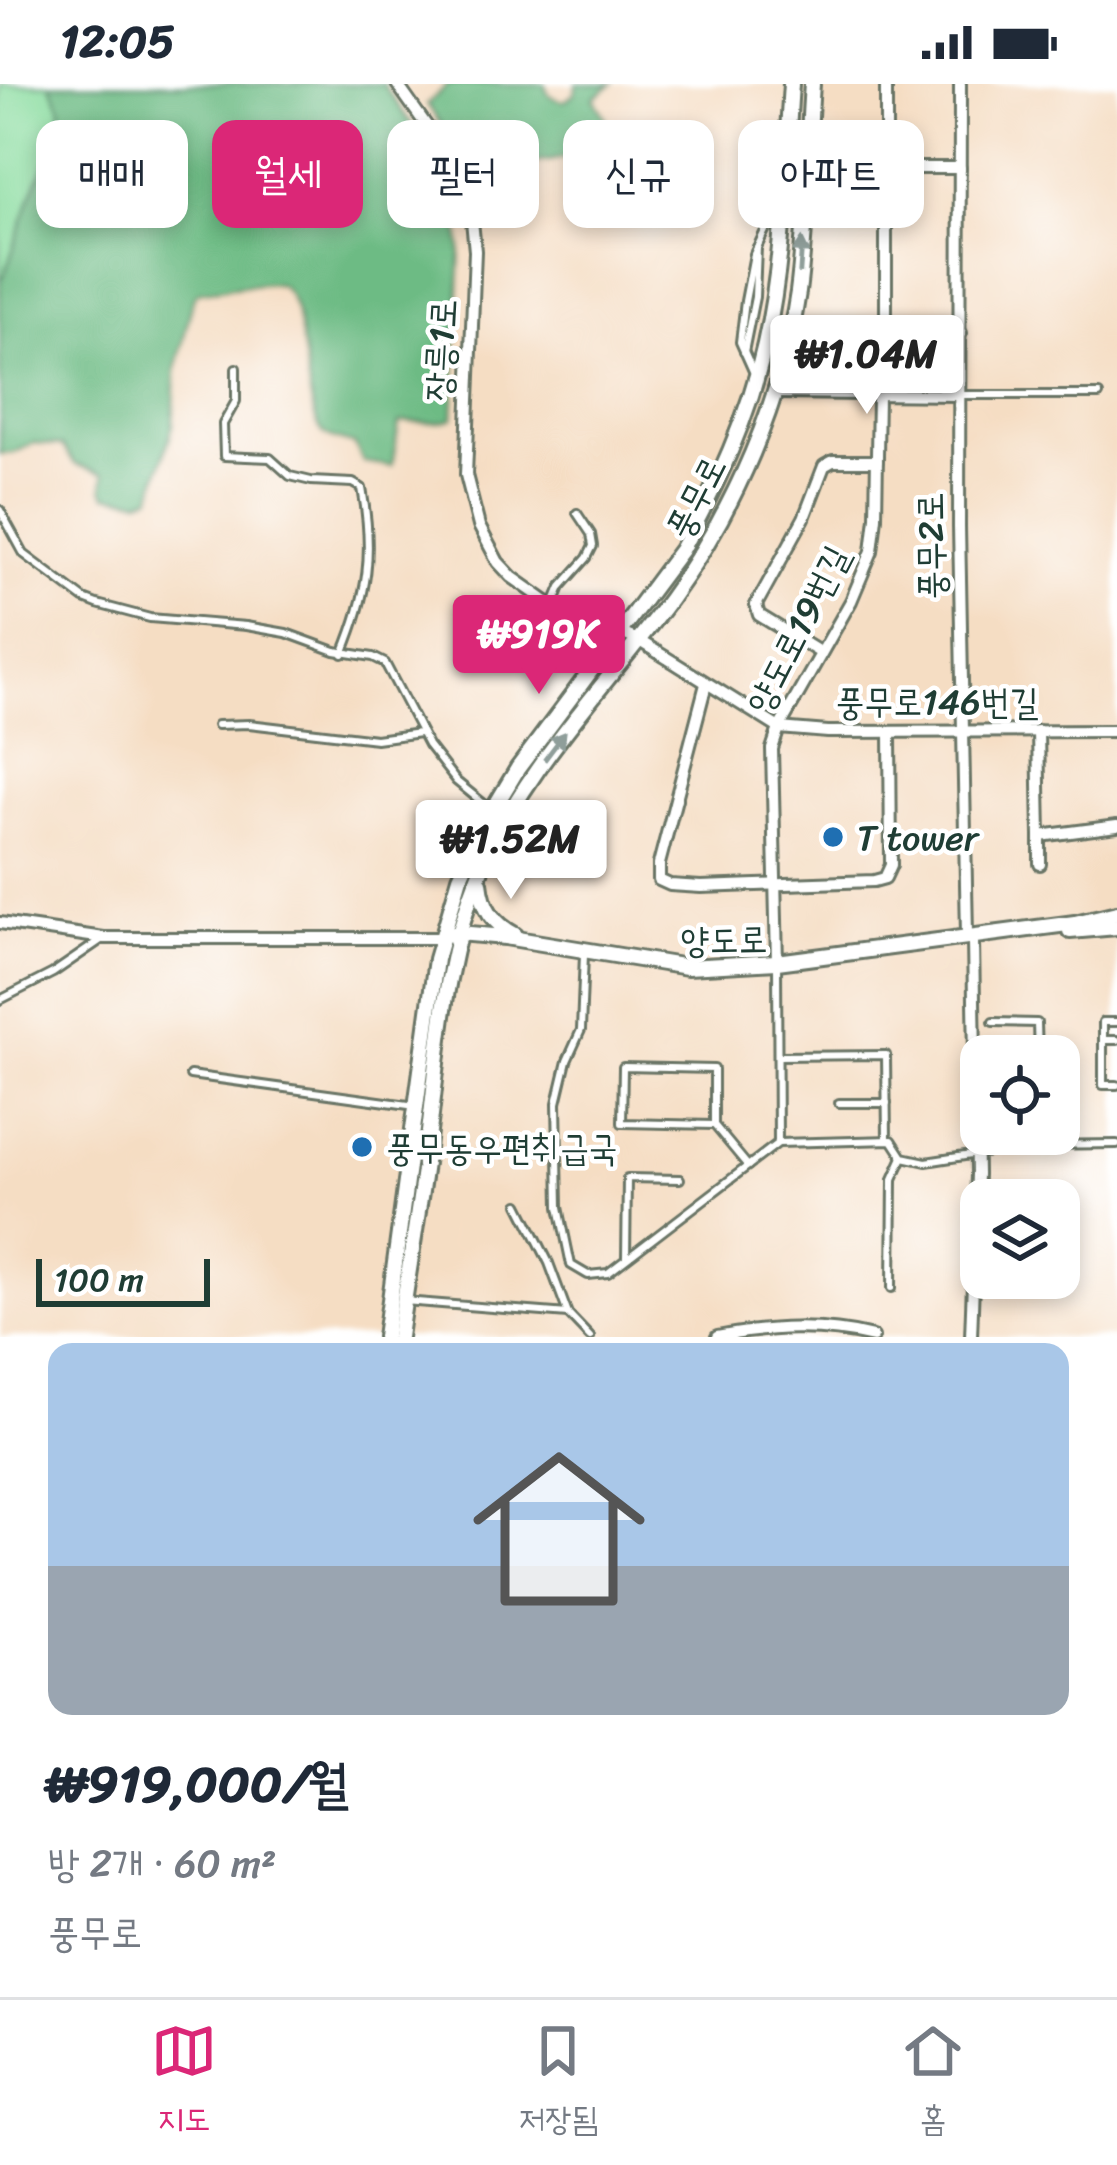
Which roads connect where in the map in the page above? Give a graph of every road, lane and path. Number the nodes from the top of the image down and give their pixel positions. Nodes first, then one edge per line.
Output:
1 (398, 84) edge
2 (791, 84) edge
3 (812, 84) edge
4 (886, 84) edge
5 (959, 84) edge
6 (788, 120) edge
7 (886, 120) edge
8 (924, 168) edge
9 (960, 168) junction
10 (765, 228) edge
11 (780, 228) edge
12 (886, 228) edge
13 (961, 334) junction
14 (236, 368) dead end
15 (756, 378) junction
16 (775, 393) junction
17 (878, 394) junction
18 (961, 395) junction
19 (1099, 395) dead end
20 (877, 461) junction
21 (0, 510) edge
22 (578, 513) dead end
23 (553, 606) junction
24 (620, 634) junction
25 (638, 640) junction
26 (821, 653) junction
27 (343, 654) junction
28 (706, 684) junction
29 (217, 725) dead end
30 (779, 728) junction
31 (1117, 730) edge
32 (1038, 731) junction
33 (890, 732) junction
34 (964, 732) junction
35 (420, 733) junction
36 (492, 810) junction
37 (1117, 826) edge
38 (1040, 836) junction
39 (1040, 864) dead end
40 (479, 875) junction
41 (774, 884) junction
42 (1117, 913) edge
43 (0, 922) edge
44 (1117, 926) edge
45 (451, 937) junction
46 (104, 938) junction
47 (970, 938) junction
48 (525, 941) junction
49 (584, 954) junction
50 (777, 966) junction
51 (0, 1000) edge
52 (993, 1022) dead end
53 (1117, 1022) edge
54 (1037, 1035) edge
55 (1103, 1040) junction
56 (1117, 1040) edge
57 (778, 1056) junction
58 (190, 1075) dead end
59 (1117, 1085) edge
60 (839, 1103) dead end
61 (886, 1103) junction
62 (424, 1107) junction
63 (714, 1125) junction
64 (887, 1140) junction
65 (778, 1143) junction
66 (1080, 1144) edge
67 (1117, 1144) edge
68 (981, 1155) edge
69 (976, 1156) junction
70 (903, 1157) junction
71 (748, 1166) junction
72 (680, 1179) dead end
73 (520, 1204) dead end
74 (626, 1258) junction
75 (892, 1288) dead end
76 (397, 1300) junction
77 (568, 1314) junction
78 (754, 1334) edge
79 (385, 1337) edge
80 (399, 1337) edge
81 (590, 1337) edge
82 (717, 1337) edge
83 (873, 1337) edge
84 (971, 1337) edge

1 - 23 street, 장릉1로
2 - 6 street, 풍무로
16 -> 3 street, 풍무로
4 - 7 street
5 - 9 street, 풍무2로
8 - 9 street
9 - 13 street, 풍무2로
10 - 15 lane
11 - 15 street, 풍무로
12 - 13 street
13 - 18 street, 풍무2로
14 - 27 lane
15 - 24 street, 풍무로
16 - 17 street
16 - 25 street, 풍무로
17 - 18 street
17 - 20 street, 양도로19번길
18 - 19 lane
18 - 34 street, 풍무2로
20 - 26 street, 양도로19번길
20 - 26 street
21 - 27 lane
22 - 23 lane
23 - 24 street, 장릉1로
24 - 25 street, 장릉1로
24 - 36 street, 풍무로
25 - 28 street, 풍무로146번길
40 -> 25 street, 풍무로
26 - 30 street, 양도로19번길
27 - 35 lane
28 - 30 street, 풍무로146번길
28 - 41 street
29 - 35 lane
30 - 33 street, 풍무로146번길
30 - 41 street, 양도로19번길
31 - 32 street, 풍무로146번길
32 - 34 street, 풍무로146번길
32 - 38 street
33 - 34 street, 풍무로146번길
33 - 41 street
34 - 47 street, 풍무2로
35 - 36 lane
36 - 45 street, 풍무로
37 - 38 street
38 - 39 street
40 - 45 street, 풍무로
40 - 48 street
41 - 50 street, 양도로19번길
42 - 47 street, 양도로
43 - 46 street
44 - 47 street, 양도로
45 - 46 street
45 - 48 street, 양도로
45 - 49 street, 양도로
45 - 62 street, 풍무로
46 - 51 lane
47 - 50 street, 양도로
47 - 69 street, 풍무2로
48 - 49 street, 양도로
49 - 50 street, 양도로
49 - 74 lane
50 - 57 lane
52 - 54 lane
53 - 55 lane
55 - 56 lane
55 - 59 lane
57 - 61 lane
57 - 65 lane
58 - 62 lane
60 - 61 lane
61 - 64 lane
62 - 76 street, 풍무로
63 - 63 lane
63 - 71 lane
64 - 65 lane
64 - 70 lane
65 - 71 lane
66 - 67 lane
68 - 69 lane
69 - 70 lane
69 - 84 street, 풍무2로
70 - 75 lane
71 - 74 lane
72 - 74 lane
73 - 77 lane
76 - 77 lane
76 - 79 street, 풍무로
76 - 80 street, 풍무로
77 - 81 lane
78 - 82 street
78 - 83 street

